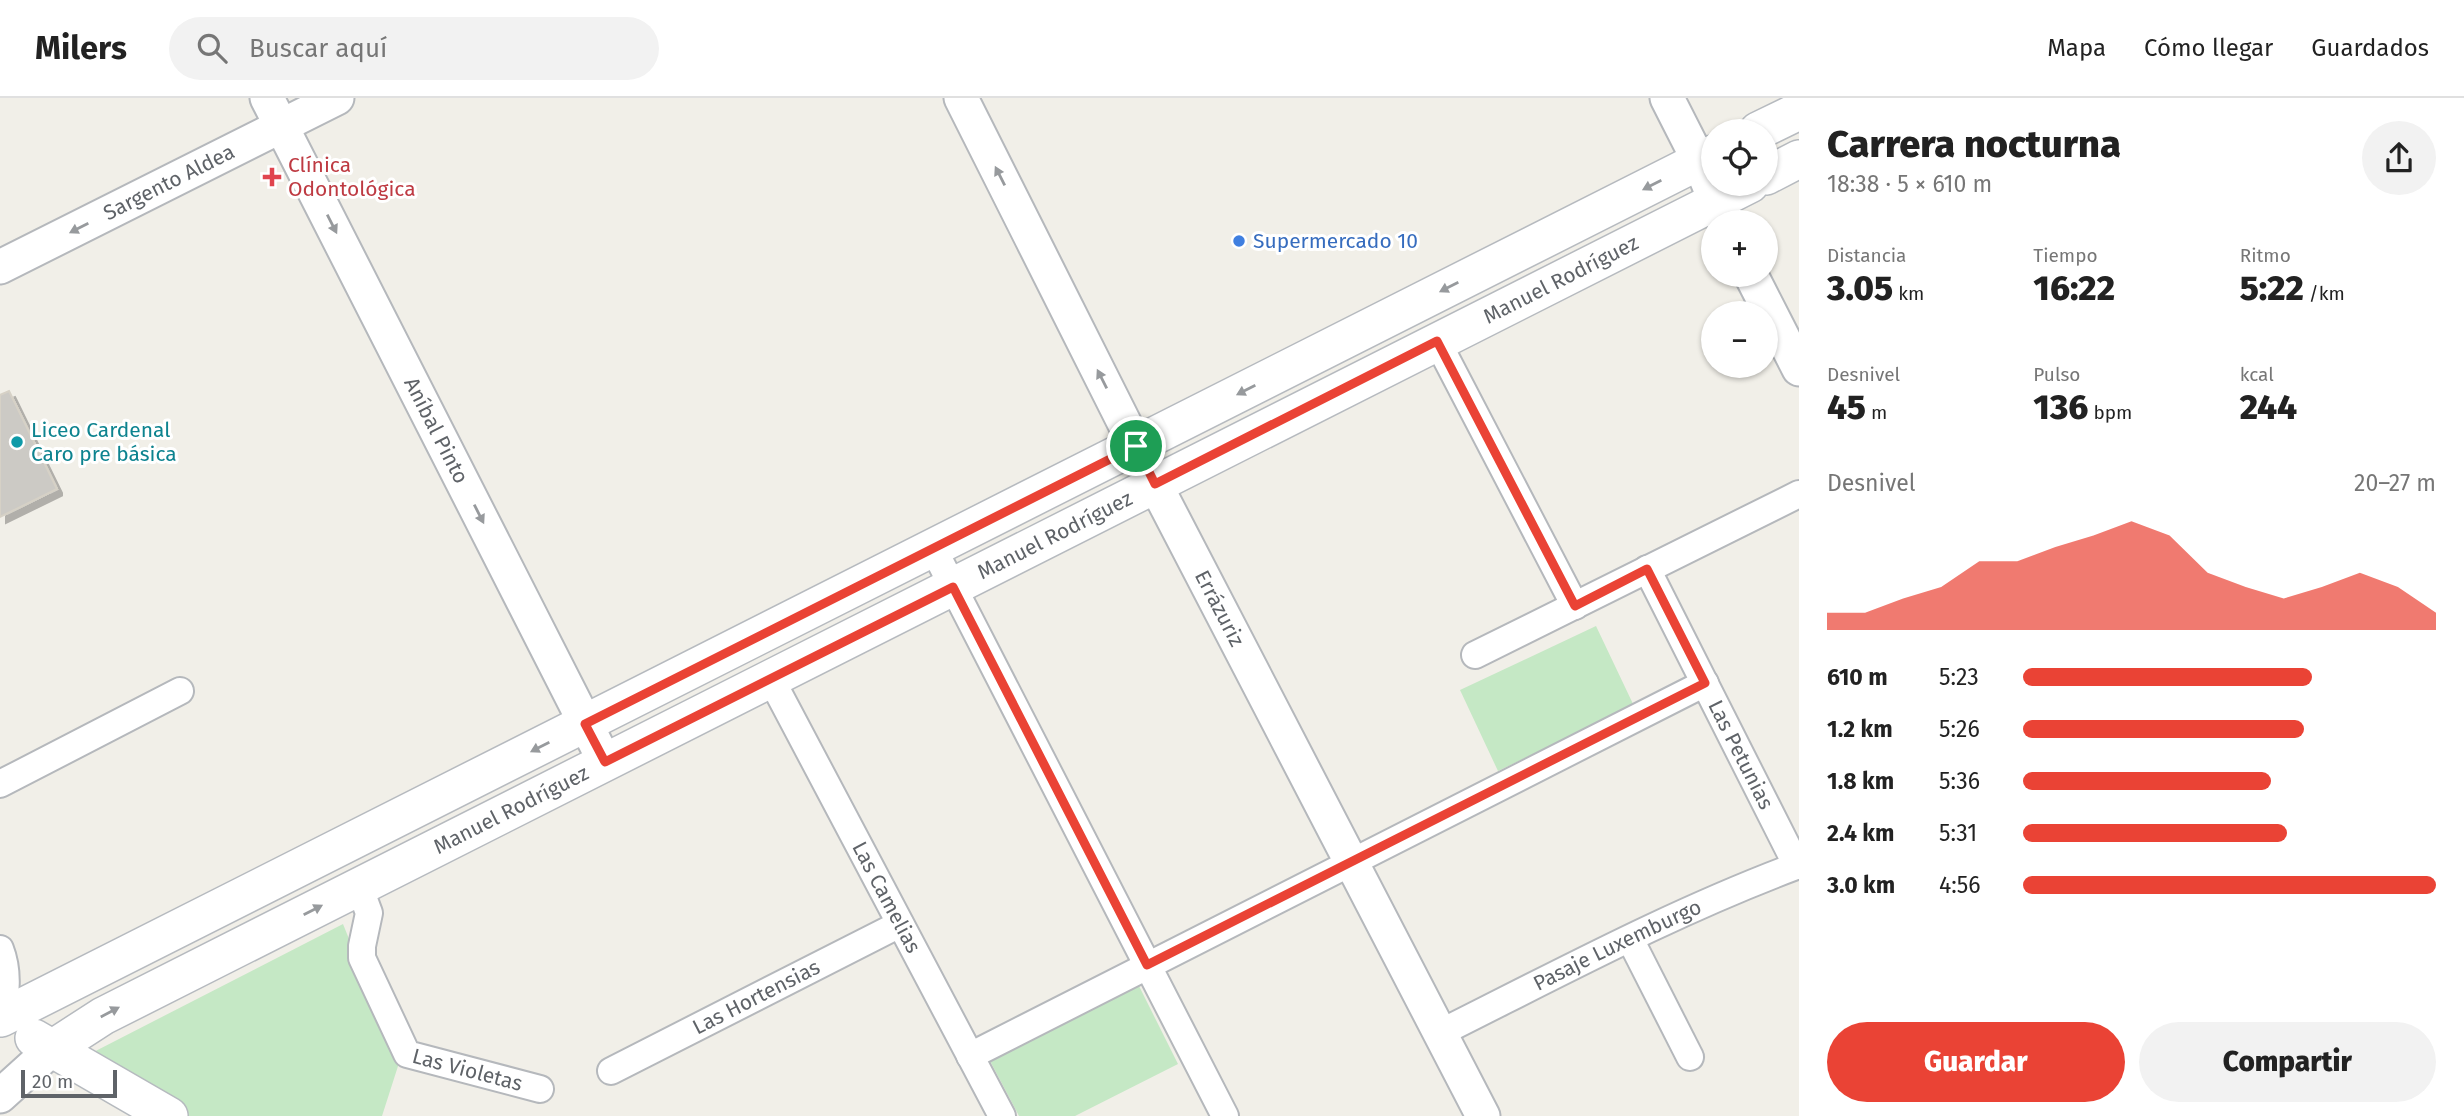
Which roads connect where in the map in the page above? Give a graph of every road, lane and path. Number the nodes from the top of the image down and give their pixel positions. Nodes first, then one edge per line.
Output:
1 (337, 98) edge
2 (961, 98) edge
3 (1667, 98) edge
4 (1799, 111) edge
5 (275, 112) edge
6 (1778, 121) edge
7 (1701, 150) edge
8 (1799, 159) edge
9 (1701, 161) edge
10 (1778, 170) edge
11 (1736, 196) edge
12 (1721, 210) edge
13 (1701, 220) edge
14 (0, 267) edge
15 (1757, 287) edge
16 (1437, 341) junction
17 (1799, 369) edge
18 (1136, 446) junction
19 (1155, 484) junction
20 (1799, 494) edge
21 (933, 548) junction
22 (1647, 569) junction
23 (953, 587) junction
24 (1575, 606) junction
25 (1475, 655) dead end
26 (771, 679) junction
27 (1705, 683) junction
28 (180, 691) dead end
29 (585, 724) junction
30 (605, 762) junction
31 (0, 784) edge
32 (1351, 862) junction
33 (1798, 866) edge
34 (359, 886) junction
35 (900, 924) junction
36 (1630, 939) junction
37 (0, 949) edge
38 (1147, 965) junction
39 (0, 1018) edge
40 (1440, 1033) junction
41 (52, 1049) junction
42 (970, 1056) junction
43 (1690, 1057) dead end
44 (611, 1070) dead end
45 (540, 1089) dead end
46 (0, 1096) edge
47 (169, 1116) edge
48 (1002, 1116) edge
49 (1225, 1116) edge
50 (1483, 1116) edge

1 - 5 street, Sargento Aldea
18 -> 2 street, Errázuriz
3 - 7 street
4 - 6 main road
5 -> 14 street, Sargento Aldea
5 -> 29 street, Aníbal Pinto
8 - 10 main road
9 -> 18 main road, Manuel Rodríguez
11 - 12 main road, Manuel Rodríguez
13 - 16 main road, Manuel Rodríguez
15 - 17 street
16 - 19 main road, Manuel Rodríguez
16 - 24 street
18 - 19 street, Errázuriz
18 - 21 main road, Manuel Rodríguez
19 - 23 main road, Manuel Rodríguez
19 - 32 street, Errázuriz
20 - 22 street
21 - 23 street
21 - 29 main road, Manuel Rodríguez
22 - 24 street
22 - 27 street, Las Petunias
23 - 26 main road, Manuel Rodríguez
23 - 38 street
24 - 25 street
26 - 30 main road, Manuel Rodríguez
26 - 35 street, Las Camelias
27 - 32 street
27 - 33 street, Las Petunias
28 - 31 street
29 - 30 street, Aníbal Pinto
29 -> 39 main road, Manuel Rodríguez
30 - 34 main road, Manuel Rodríguez
32 - 38 street
32 - 40 street, Errázuriz
33 - 36 street, Pasaje Luxemburgo
41 -> 34 main road, Manuel Rodríguez
34 - 45 street, Las Violetas
35 - 42 street, Las Camelias
35 - 44 street, Las Hortensias
36 - 40 street, Pasaje Luxemburgo
36 - 43 street
37 - 39 street
38 - 42 street
38 - 49 street
39 - 41 main road
40 - 50 street, Errázuriz
41 - 46 street, Manuel Rodríguez
41 - 47 main road
42 - 48 street, Las Camelias

